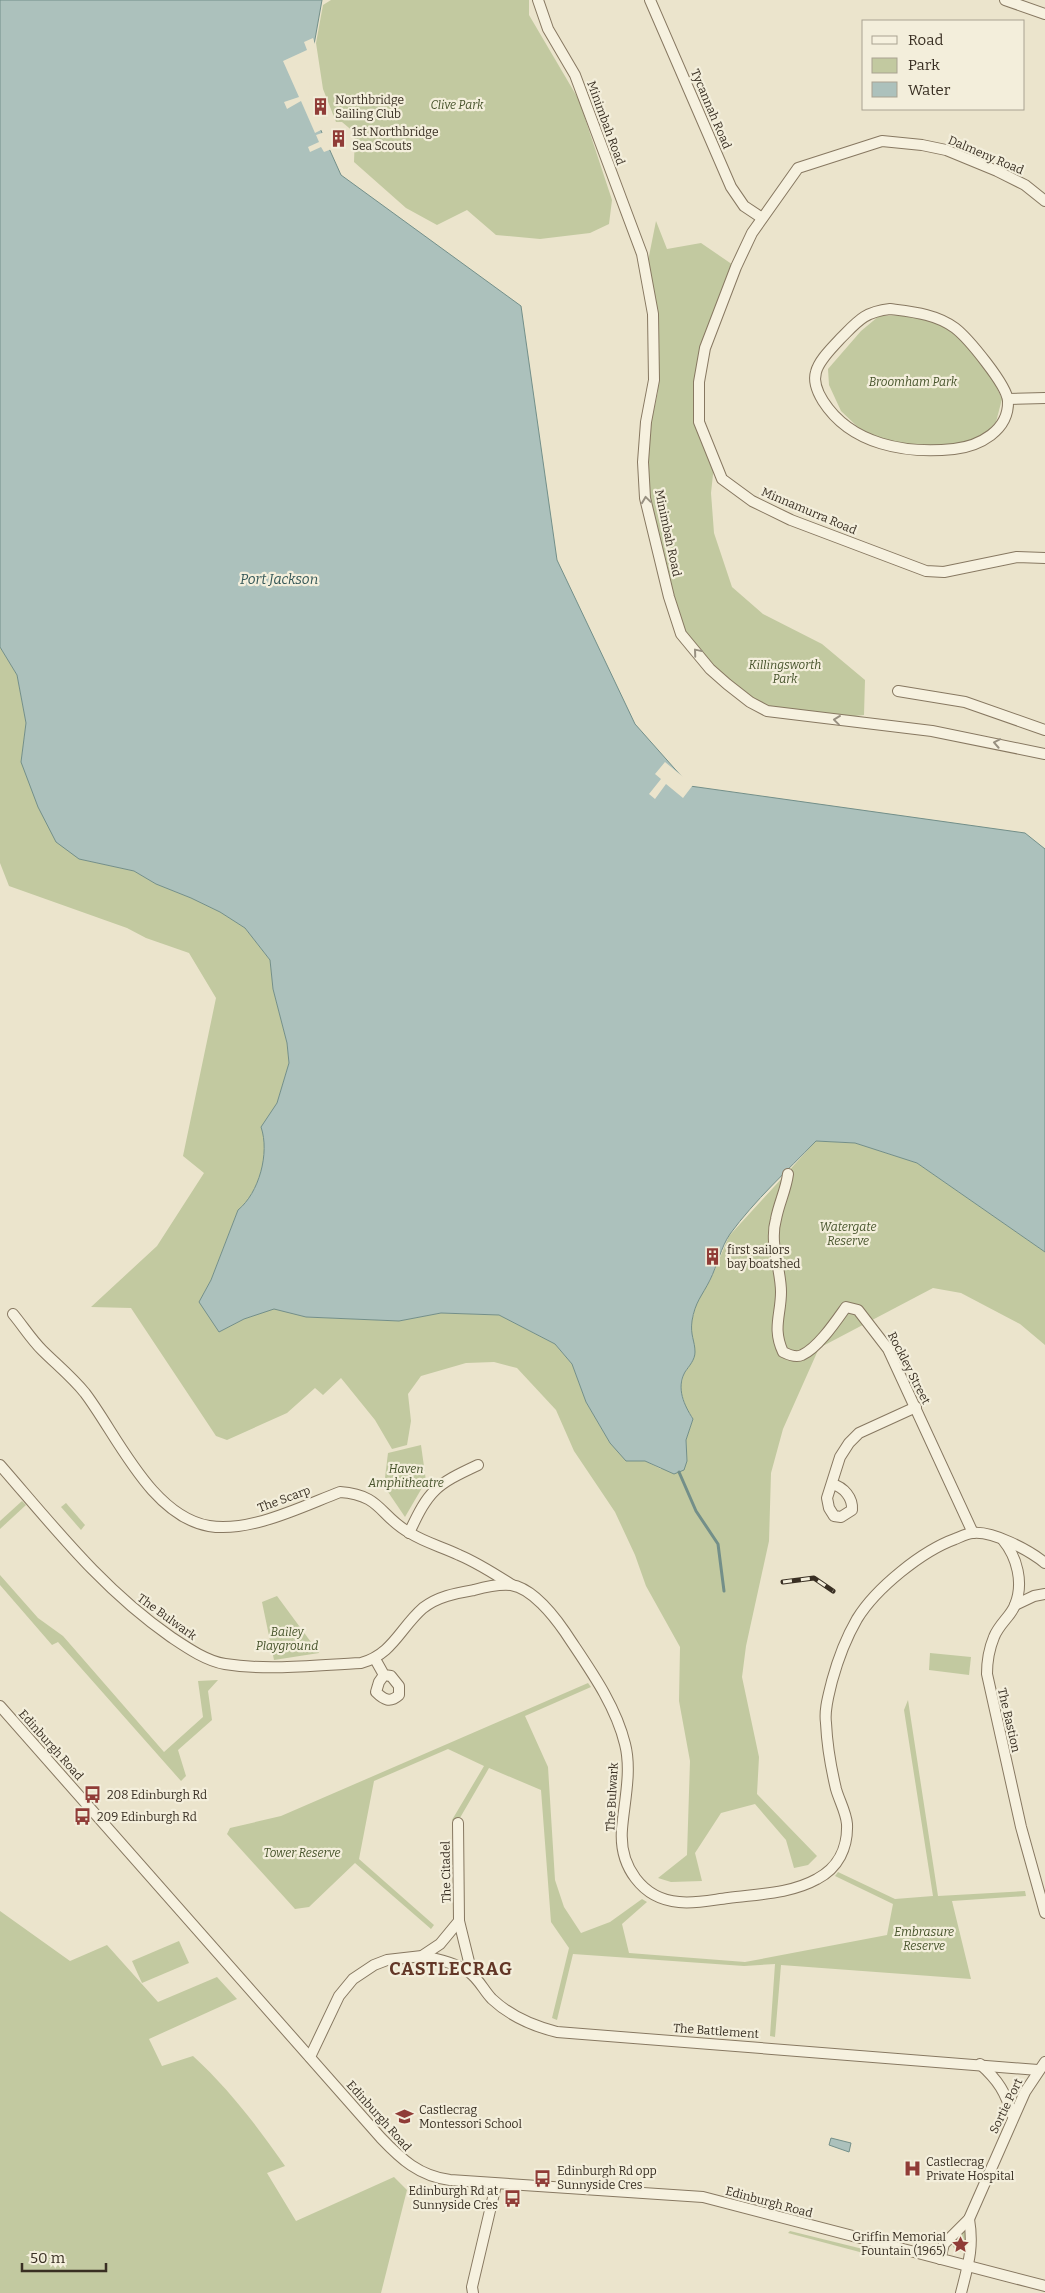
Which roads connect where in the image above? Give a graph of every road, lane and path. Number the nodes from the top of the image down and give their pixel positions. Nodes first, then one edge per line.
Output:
1 (538, 0) edge
2 (650, 0) edge
3 (1005, 0) edge
4 (1045, 14) edge
5 (1045, 201) edge
6 (762, 218) junction
7 (1045, 398) edge
8 (1008, 399) junction
9 (1045, 558) edge
10 (898, 692) dead end
11 (1045, 730) edge
12 (1045, 754) edge
13 (788, 1174) dead end
14 (13, 1314) dead end
15 (916, 1407) junction
16 (0, 1465) edge
17 (478, 1465) dead end
18 (832, 1484) dead end
19 (973, 1532) junction
20 (409, 1533) junction
21 (1002, 1539) junction
22 (1045, 1563) edge
23 (512, 1585) junction
24 (1045, 1594) edge
25 (1015, 1605) junction
26 (375, 1660) junction
27 (384, 1675) dead end
28 (0, 1706) edge
29 (458, 1823) dead end
30 (1045, 1914) edge
31 (459, 1921) junction
32 (462, 1934) joint
33 (422, 1956) junction
34 (472, 1974) junction
35 (310, 2057) junction
36 (980, 2064) junction
37 (1042, 2066) edge
38 (1013, 2116) junction
39 (496, 2184) junction
40 (969, 2219) junction
41 (940, 2259) junction
42 (968, 2267) junction
43 (1045, 2286) edge
44 (473, 2293) edge
45 (961, 2293) edge

12 -> 1 street, Minimbah Road
2 - 6 street, Tycannah Road
3 - 4 street
5 - 6 street, Dalmeny Road
6 - 9 street, Minnamurra Road
7 - 8 street
8 - 8 street
10 - 11 street
13 - 15 street, Rockley Street
14 - 20 street, The Scarp
15 - 18 street
15 - 19 street, Rockley Street
16 - 26 street, The Bulwark
17 - 20 street
19 - 21 street
19 - 23 street, The Bulwark
20 - 23 street, The Scarp
21 - 22 street
21 - 25 street, The Bastion
23 - 26 street
24 - 25 street
25 - 30 street, The Bastion
26 - 27 street
28 - 35 street, Edinburgh Road
29 - 31 street, The Citadel
31 - 32 street, The Citadel
31 - 33 street
32 - 34 street, The Battlement
33 - 34 street, The Battlement
33 - 35 street
34 - 36 street, The Battlement
35 - 39 street, Edinburgh Road
36 - 37 street, The Battlement
36 - 38 street
37 - 38 street, Sortie Port
38 - 40 street, Sortie Port
39 - 41 street, Edinburgh Road
39 - 44 street
40 - 41 street, Sortie Port
40 - 42 street, Sortie Port
41 - 42 street, Edinburgh Road
42 - 43 street, Edinburgh Road
42 - 45 street, Sortie Port

